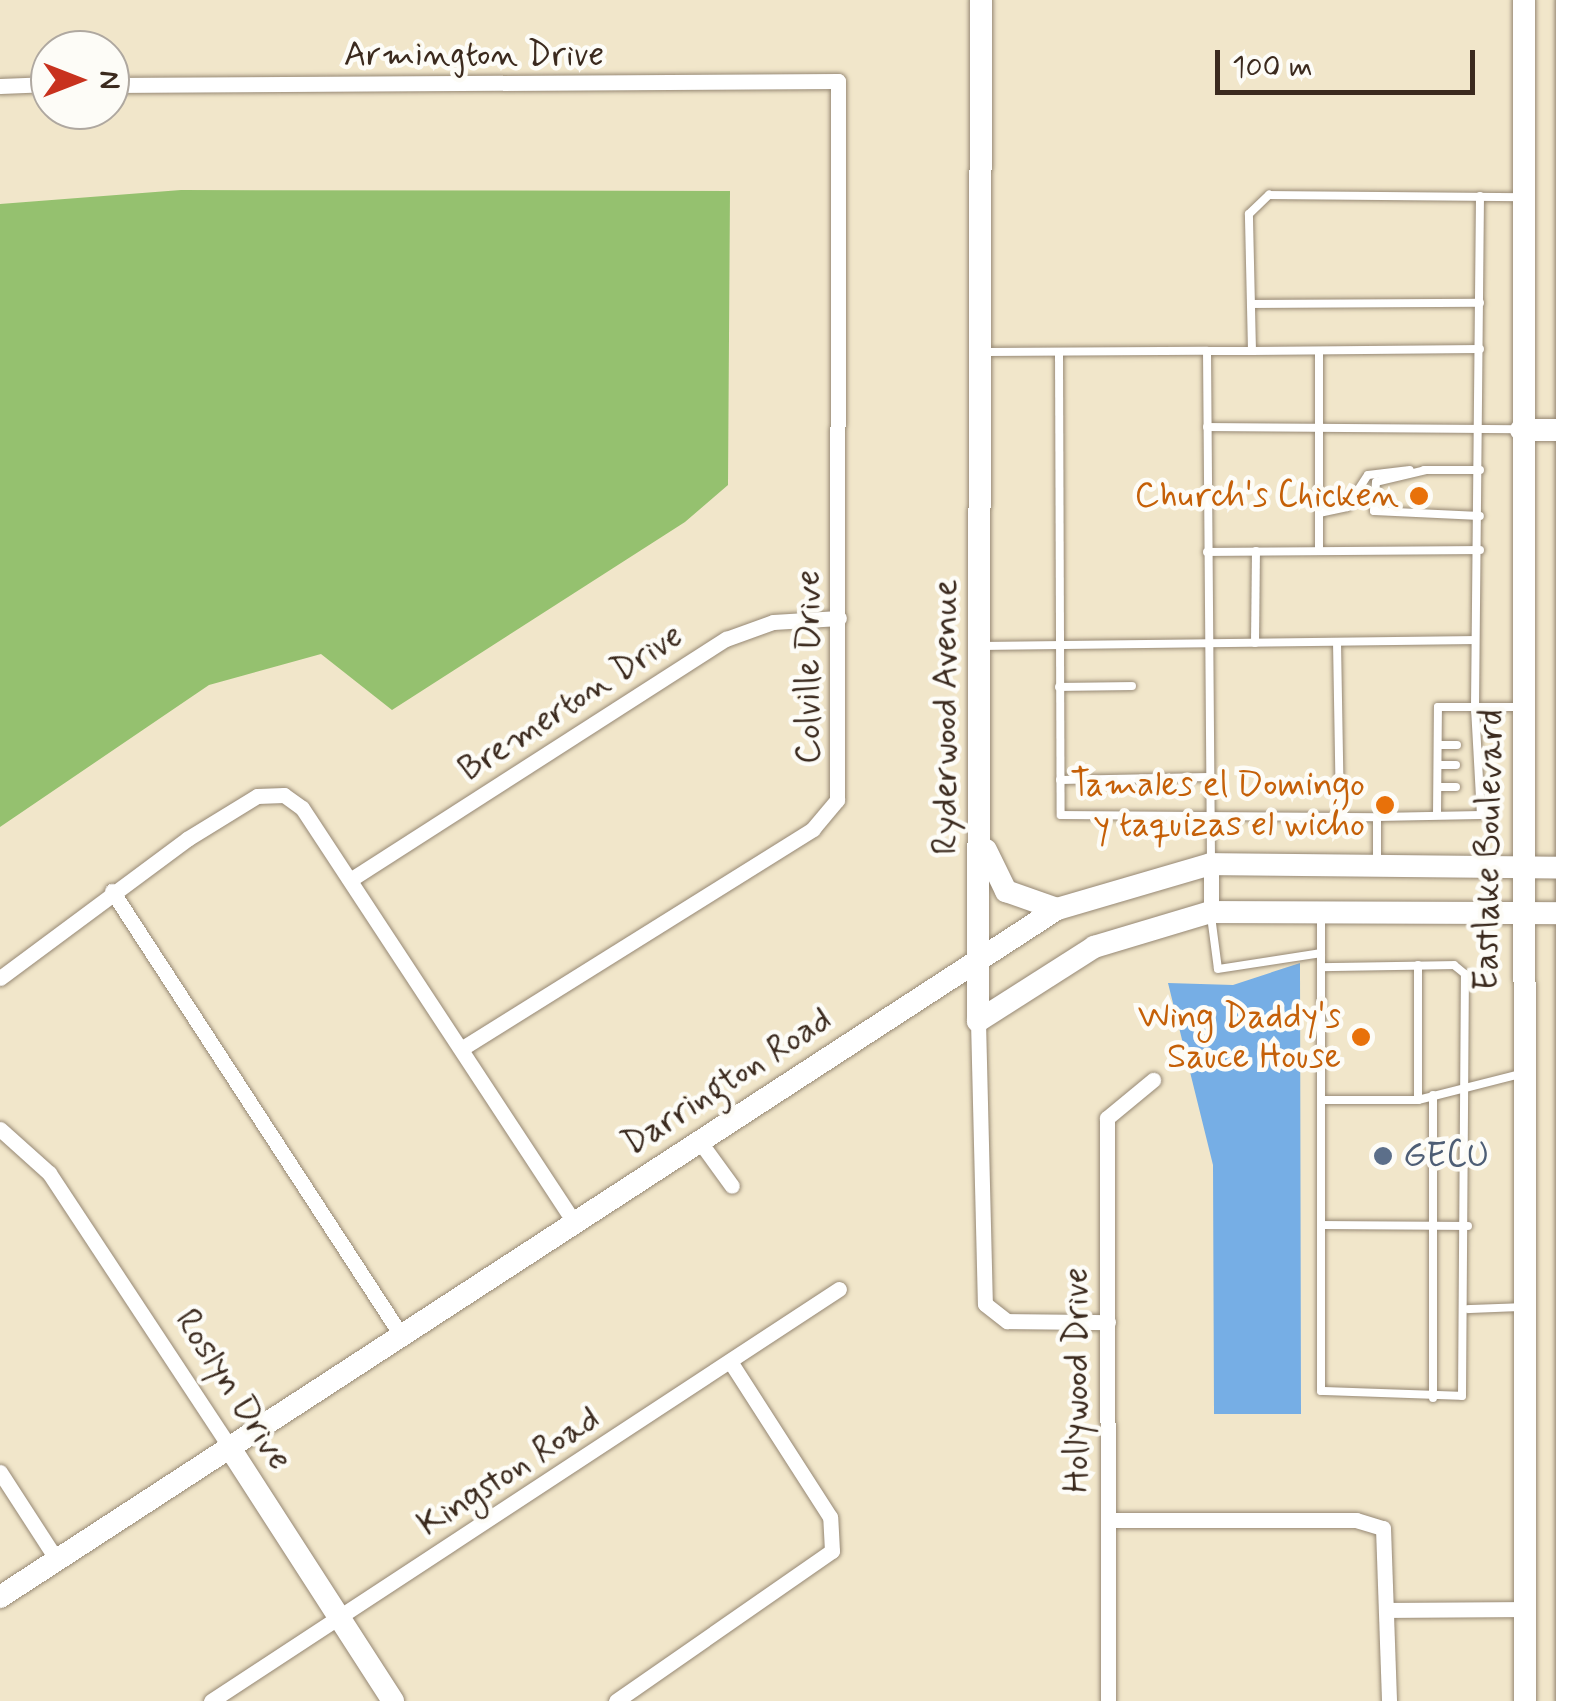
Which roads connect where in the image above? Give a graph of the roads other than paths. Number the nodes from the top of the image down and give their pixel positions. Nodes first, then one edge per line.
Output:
1 (981, 0) edge
2 (1524, 0) edge
3 (1567, 0) edge
4 (838, 81) joint
5 (30, 85) edge
6 (130, 85) edge
7 (0, 86) edge
8 (1569, 118) edge
9 (1480, 196) junction
10 (1522, 197) junction
11 (1480, 303) junction
12 (1252, 304) junction
13 (1480, 350) junction
14 (1207, 351) junction
15 (1252, 351) junction
16 (1319, 351) junction
17 (981, 352) junction
18 (1059, 352) junction
19 (1207, 427) junction
20 (1319, 428) junction
21 (1480, 429) junction
22 (1521, 430) junction
23 (1569, 430) edge
24 (1426, 470) junction
25 (1480, 470) junction
26 (1319, 513) junction
27 (1480, 516) junction
28 (1480, 550) junction
29 (1319, 551) junction
30 (1206, 552) junction
31 (1256, 552) junction
32 (1569, 606) edge
33 (839, 618) junction
34 (1474, 640) junction
35 (1255, 642) junction
36 (1336, 642) junction
37 (1206, 643) junction
38 (1058, 645) junction
39 (982, 646) junction
40 (1132, 686) dead end
41 (1059, 687) junction
42 (1526, 707) junction
43 (1475, 708) junction
44 (1457, 744) dead end
45 (1438, 745) junction
46 (1438, 765) junction
47 (1456, 765) dead end
48 (1209, 776) junction
49 (1060, 780) junction
50 (1456, 786) dead end
51 (1438, 787) junction
52 (1210, 813) junction
53 (1340, 815) junction
54 (1438, 815) junction
55 (1377, 817) junction
56 (981, 839) junction
57 (1377, 862) junction
58 (1210, 864) junction
59 (1524, 864) junction
60 (1569, 868) edge
61 (350, 880) junction
62 (112, 891) junction
63 (1058, 909) junction
64 (1211, 912) junction
65 (1321, 912) junction
66 (1523, 912) junction
67 (1569, 913) edge
68 (1321, 953) junction
69 (978, 958) junction
70 (1418, 965) junction
71 (1322, 967) junction
72 (0, 978) edge
73 (978, 1021) junction
74 (461, 1049) junction
75 (1522, 1074) junction
76 (1153, 1080) dead end
77 (1467, 1085) junction
78 (1433, 1095) junction
79 (1324, 1100) junction
80 (1418, 1100) junction
81 (0, 1129) edge
82 (700, 1142) junction
83 (732, 1186) dead end
84 (575, 1223) junction
85 (1323, 1225) junction
86 (1433, 1226) junction
87 (1468, 1226) junction
88 (838, 1290) dead end
89 (1566, 1305) junction
90 (1522, 1307) junction
91 (1468, 1309) junction
92 (1108, 1322) junction
93 (401, 1336) junction
94 (731, 1364) junction
95 (1433, 1398) junction
96 (230, 1448) junction
97 (0, 1472) edge
98 (1108, 1520) junction
99 (57, 1560) junction
100 (0, 1598) edge
101 (1568, 1607) edge
102 (1525, 1608) junction
103 (1386, 1610) junction
104 (339, 1618) junction
105 (211, 1701) edge
106 (393, 1701) edge
107 (616, 1701) edge
108 (1108, 1701) edge
109 (1388, 1701) edge
110 (1525, 1701) edge
111 (1566, 1701) edge

1 - 17 main road, Ryderwood Avenue
2 - 10 main road, Eastlake Boulevard
3 - 8 main road
4 - 6 street, Armington Drive
4 - 33 street, Colville Drive
5 - 7 street
8 - 23 main road
9 - 10 lane
9 - 11 lane
9 - 12 lane
10 - 22 main road, Eastlake Boulevard
11 - 12 lane
11 - 13 lane
12 - 15 lane
13 - 16 lane
13 - 21 lane
14 - 15 lane
14 - 18 lane
14 - 19 lane
15 - 16 lane
16 - 20 lane
17 - 18 lane
17 - 39 main road, Ryderwood Avenue
18 - 38 lane
19 - 20 lane
19 - 30 lane
20 - 21 lane
20 - 26 lane
21 - 22 lane
21 - 25 lane
22 - 23 main road
22 - 42 main road, Eastlake Boulevard
23 - 32 main road
24 - 25 lane
24 - 26 lane
24 - 27 lane
25 - 27 lane
26 - 29 lane
27 - 28 lane
28 - 29 lane
28 - 34 lane
29 - 31 lane
30 - 31 lane
30 - 37 lane
31 - 35 lane
32 - 60 main road
33 - 61 street, Bremerton Drive
33 - 74 street, Colville Drive
34 - 36 lane
34 - 43 lane
35 - 36 lane
35 - 37 lane
36 - 53 lane
37 - 38 lane
37 - 48 lane
38 - 39 lane
38 - 41 lane
39 - 56 main road, Ryderwood Avenue
40 - 41 lane
41 - 49 lane
42 - 43 lane
42 - 59 main road, Eastlake Boulevard
43 - 45 lane
43 - 54 lane
44 - 45 lane
45 - 46 lane
46 - 47 lane
46 - 51 lane
48 - 49 lane
48 - 52 lane
49 - 52 lane
50 - 51 lane
51 - 54 lane
52 - 53 lane
52 - 58 lane
53 - 55 lane
54 - 55 lane
55 - 57 lane
56 - 63 main road
56 - 69 main road, Ryderwood Avenue
57 - 58 main road, Darrington Road
57 - 59 main road, Darrington Road
58 - 63 main road, Darrington Road
58 - 64 street
59 - 60 main road, Darrington Road
59 - 66 main road, Eastlake Boulevard
60 - 67 main road
61 - 62 street
61 - 74 street
62 - 72 street
62 - 93 street
63 - 69 main road, Darrington Road
64 - 65 main road
64 - 68 lane
64 - 73 main road
65 - 66 main road
65 - 68 lane
66 - 67 main road
66 - 75 main road, Eastlake Boulevard
67 - 89 main road
68 - 71 lane
69 - 73 main road, Ryderwood Avenue
69 - 82 main road, Darrington Road
70 - 71 lane
70 - 77 lane
70 - 80 lane
71 - 79 lane
73 - 92 street, Ryderwood Avenue
74 - 84 street
75 - 77 lane
75 - 90 main road, Eastlake Boulevard
76 - 92 street, Hollywood Drive
77 - 78 lane
77 - 87 lane
78 - 80 lane
78 - 86 lane
79 - 80 lane
79 - 85 lane
81 - 96 street, Roslyn Drive
82 - 83 street
82 - 84 main road, Darrington Road
84 - 93 main road, Darrington Road
85 - 86 lane
85 - 95 lane
86 - 87 lane
86 - 95 lane
87 - 91 lane
88 - 94 street, Kingston Road
89 - 90 main road
89 - 101 main road
90 - 91 lane
90 - 102 main road, Eastlake Boulevard
91 - 95 lane
92 - 98 street, Hollywood Drive
93 - 96 main road, Darrington Road
94 - 104 street, Kingston Road
94 - 107 street
96 - 99 main road, Darrington Road
96 - 104 main road, Roslyn Drive
97 - 99 street
98 - 103 street
98 - 108 street, Hollywood Drive
99 - 100 main road, Darrington Road
101 - 111 main road
102 - 103 street
102 - 110 main road, Eastlake Boulevard
103 - 109 street
104 - 105 street, Kingston Road
104 - 106 main road, Roslyn Drive

